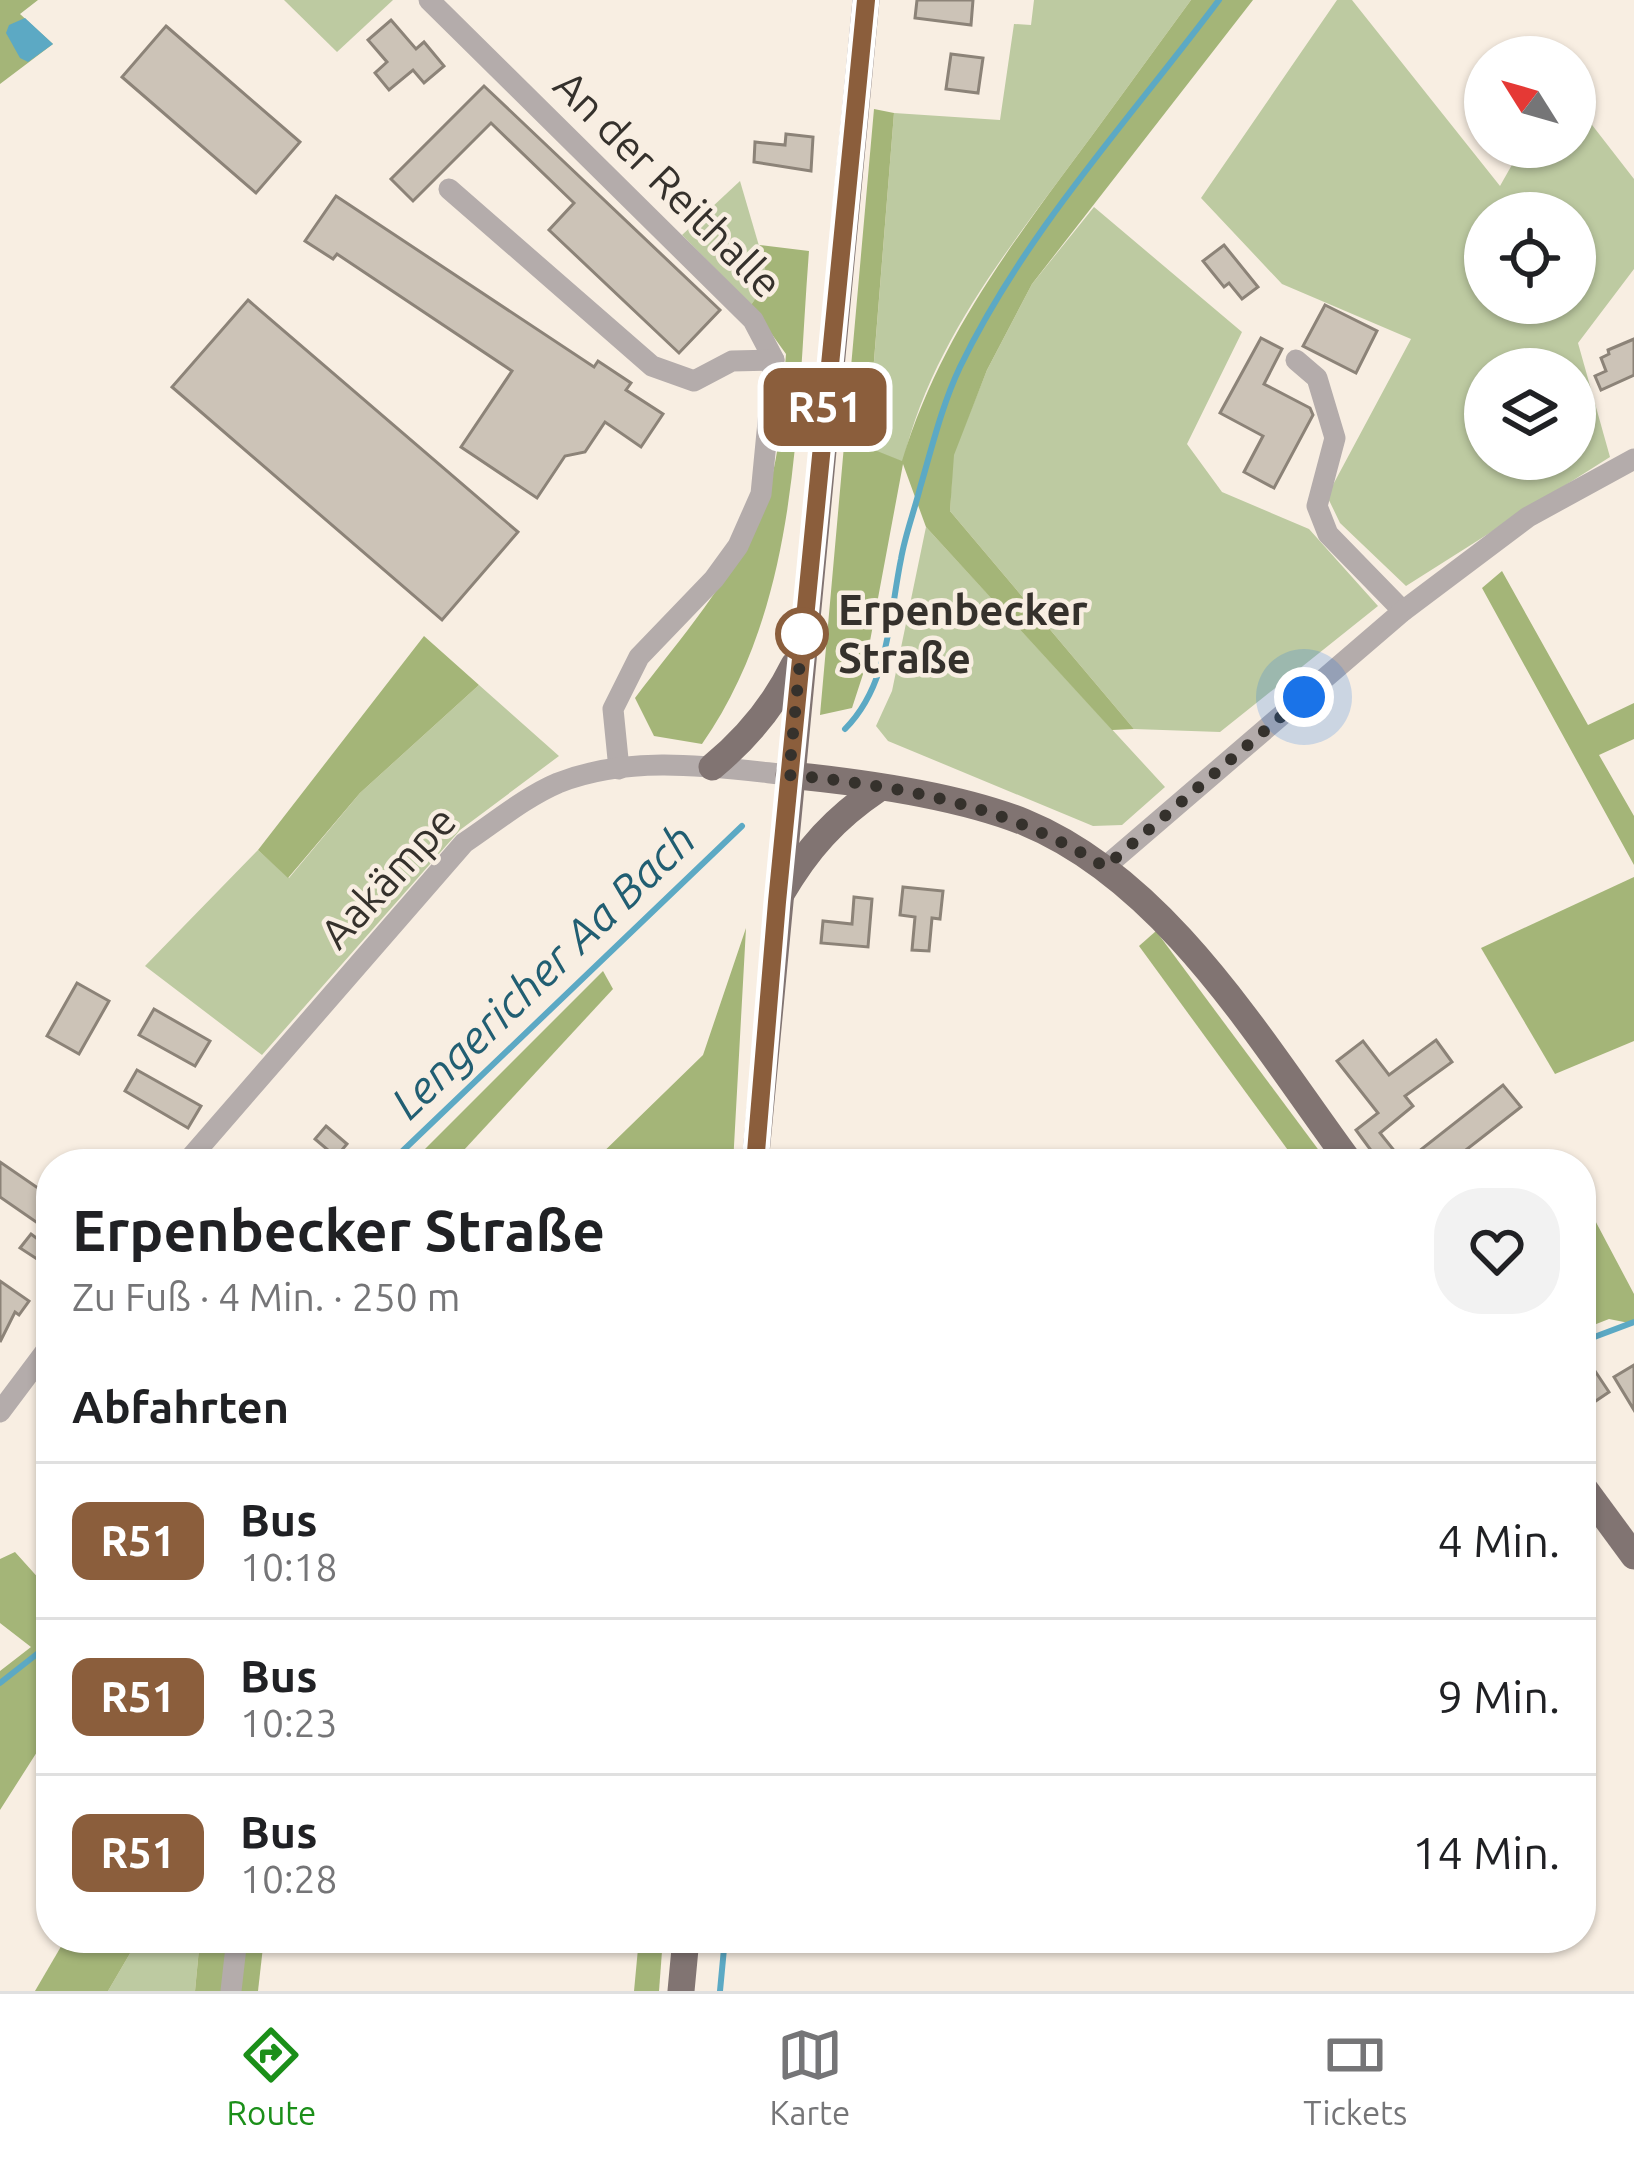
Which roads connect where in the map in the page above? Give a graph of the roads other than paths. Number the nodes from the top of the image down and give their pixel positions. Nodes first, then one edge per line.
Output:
1 (429, 0) edge
2 (866, 0) edge
3 (448, 189) dead end
4 (774, 360) junction
5 (1296, 360) dead end
6 (1634, 459) edge
7 (1403, 611) junction
8 (801, 650) junction
9 (712, 767) junction
10 (619, 769) junction
11 (789, 775) junction
12 (878, 789) junction
13 (1105, 867) junction
14 (777, 902) junction
15 (198, 1149) edge
16 (756, 1149) edge
17 (1341, 1149) edge
18 (36, 1364) edge
19 (0, 1412) edge
20 (1596, 1504) edge
21 (1633, 1552) edge
22 (235, 1953) edge
23 (685, 1953) edge
24 (231, 1991) edge
25 (681, 1991) edge

1 - 4 street, An der Reithalle
2 - 8 main road
3 - 4 street
4 - 10 street, An der Reithalle
5 - 7 street
6 - 7 street
7 - 13 street
8 - 9 main road
8 - 11 main road
9 - 10 street, Aakämpe
9 - 11 street, Aakämpe
10 - 15 street, Aakämpe
11 - 12 main road
11 - 14 main road
12 - 13 main road
12 - 14 main road
13 - 17 main road
14 - 16 main road
18 - 19 street
20 - 21 main road
22 - 24 street
23 - 25 main road

